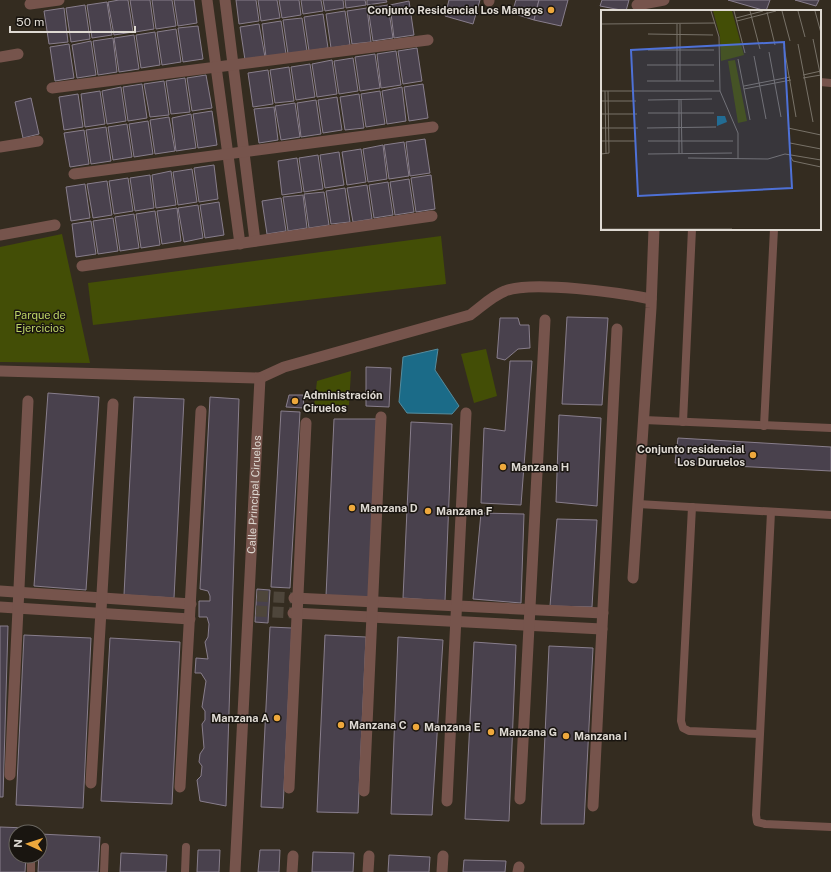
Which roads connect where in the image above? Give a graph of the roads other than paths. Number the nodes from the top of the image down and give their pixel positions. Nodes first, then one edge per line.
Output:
1 (60, 0) edge
2 (207, 0) edge
3 (225, 0) edge
4 (664, 0) edge
5 (30, 4) dead end
6 (638, 5) edge
7 (428, 40) dead end
8 (18, 54) dead end
9 (0, 57) edge
10 (233, 65) junction
11 (216, 67) junction
12 (821, 82) edge
13 (831, 83) edge
14 (52, 88) dead end
15 (433, 127) dead end
16 (38, 140) dead end
17 (0, 147) edge
18 (244, 152) junction
19 (228, 154) junction
20 (74, 174) dead end
21 (432, 216) dead end
22 (55, 225) dead end
23 (654, 230) edge
24 (692, 230) edge
25 (774, 230) edge
26 (0, 235) edge
27 (255, 241) junction
28 (240, 244) junction
29 (82, 266) dead end
30 (651, 299) junction
31 (545, 320) dead end
32 (617, 329) dead end
33 (0, 371) edge
34 (260, 378) junction
35 (28, 401) dead end
36 (113, 404) dead end
37 (201, 411) dead end
38 (466, 413) dead end
39 (381, 417) dead end
40 (644, 420) junction
41 (683, 422) junction
42 (306, 423) dead end
43 (764, 426) junction
44 (831, 428) edge
45 (638, 504) junction
46 (692, 507) junction
47 (771, 512) junction
48 (831, 515) edge
49 (633, 578) dead end
50 (0, 591) edge
51 (19, 592) junction
52 (102, 598) junction
53 (296, 598) junction
54 (372, 602) junction
55 (191, 604) junction
56 (457, 606) junction
57 (0, 607) edge
58 (18, 608) junction
59 (530, 610) junction
60 (295, 613) junction
61 (603, 613) junction
62 (101, 614) junction
63 (372, 617) junction
64 (190, 619) junction
65 (456, 622) junction
66 (529, 625) junction
67 (602, 629) junction
68 (759, 734) junction
69 (10, 775) dead end
70 (91, 783) dead end
71 (180, 787) dead end
72 (289, 788) dead end
73 (364, 791) dead end
74 (520, 799) dead end
75 (447, 801) dead end
76 (593, 806) dead end
77 (831, 827) edge
78 (105, 847) dead end
79 (186, 847) dead end
80 (293, 856) dead end
81 (369, 856) dead end
82 (443, 856) dead end
83 (104, 872) edge
84 (185, 872) edge
85 (235, 872) edge
86 (292, 872) edge
87 (368, 872) edge
88 (442, 872) edge

1 - 5 street
2 - 11 street
3 - 10 street
4 - 6 street
7 - 10 street
8 - 9 street
10 - 11 street
10 - 18 street
11 - 14 street
11 - 19 street
12 - 13 lane
15 - 18 street
16 - 17 street
18 - 19 street
18 - 27 street
19 - 20 street
19 - 28 street
21 - 27 street
22 - 26 street
23 - 30 street
24 - 41 lane
25 - 43 lane
27 - 28 street
28 - 29 street
30 - 34 street
30 - 40 street
31 - 59 street
32 - 61 street
33 - 34 street
34 - 85 street, Calle Principal Ciruelos
35 - 51 street
36 - 52 street
37 - 55 street
38 - 56 street
39 - 54 street
40 - 41 lane
40 - 45 street
41 - 43 lane
42 - 53 street
43 - 44 lane
45 - 46 lane
45 - 49 street
46 - 47 lane
46 - 68 lane
47 - 48 lane
47 - 68 lane
50 - 51 street
51 - 52 street
51 - 58 street
52 - 55 street
52 - 62 street
53 - 54 street
53 - 60 street
54 - 56 street
54 - 63 street
55 - 64 street
56 - 59 street
56 - 65 street
57 - 58 street
58 - 62 street
58 - 69 street
59 - 61 street
59 - 66 street
60 - 63 street
60 - 72 street
61 - 67 street
62 - 64 street
62 - 70 street
63 - 65 street
63 - 73 street
64 - 71 street
65 - 66 street
65 - 75 street
66 - 67 street
66 - 74 street
67 - 76 street
68 - 77 lane
78 - 83 lane
79 - 84 lane
80 - 86 street
81 - 87 street
82 - 88 street

